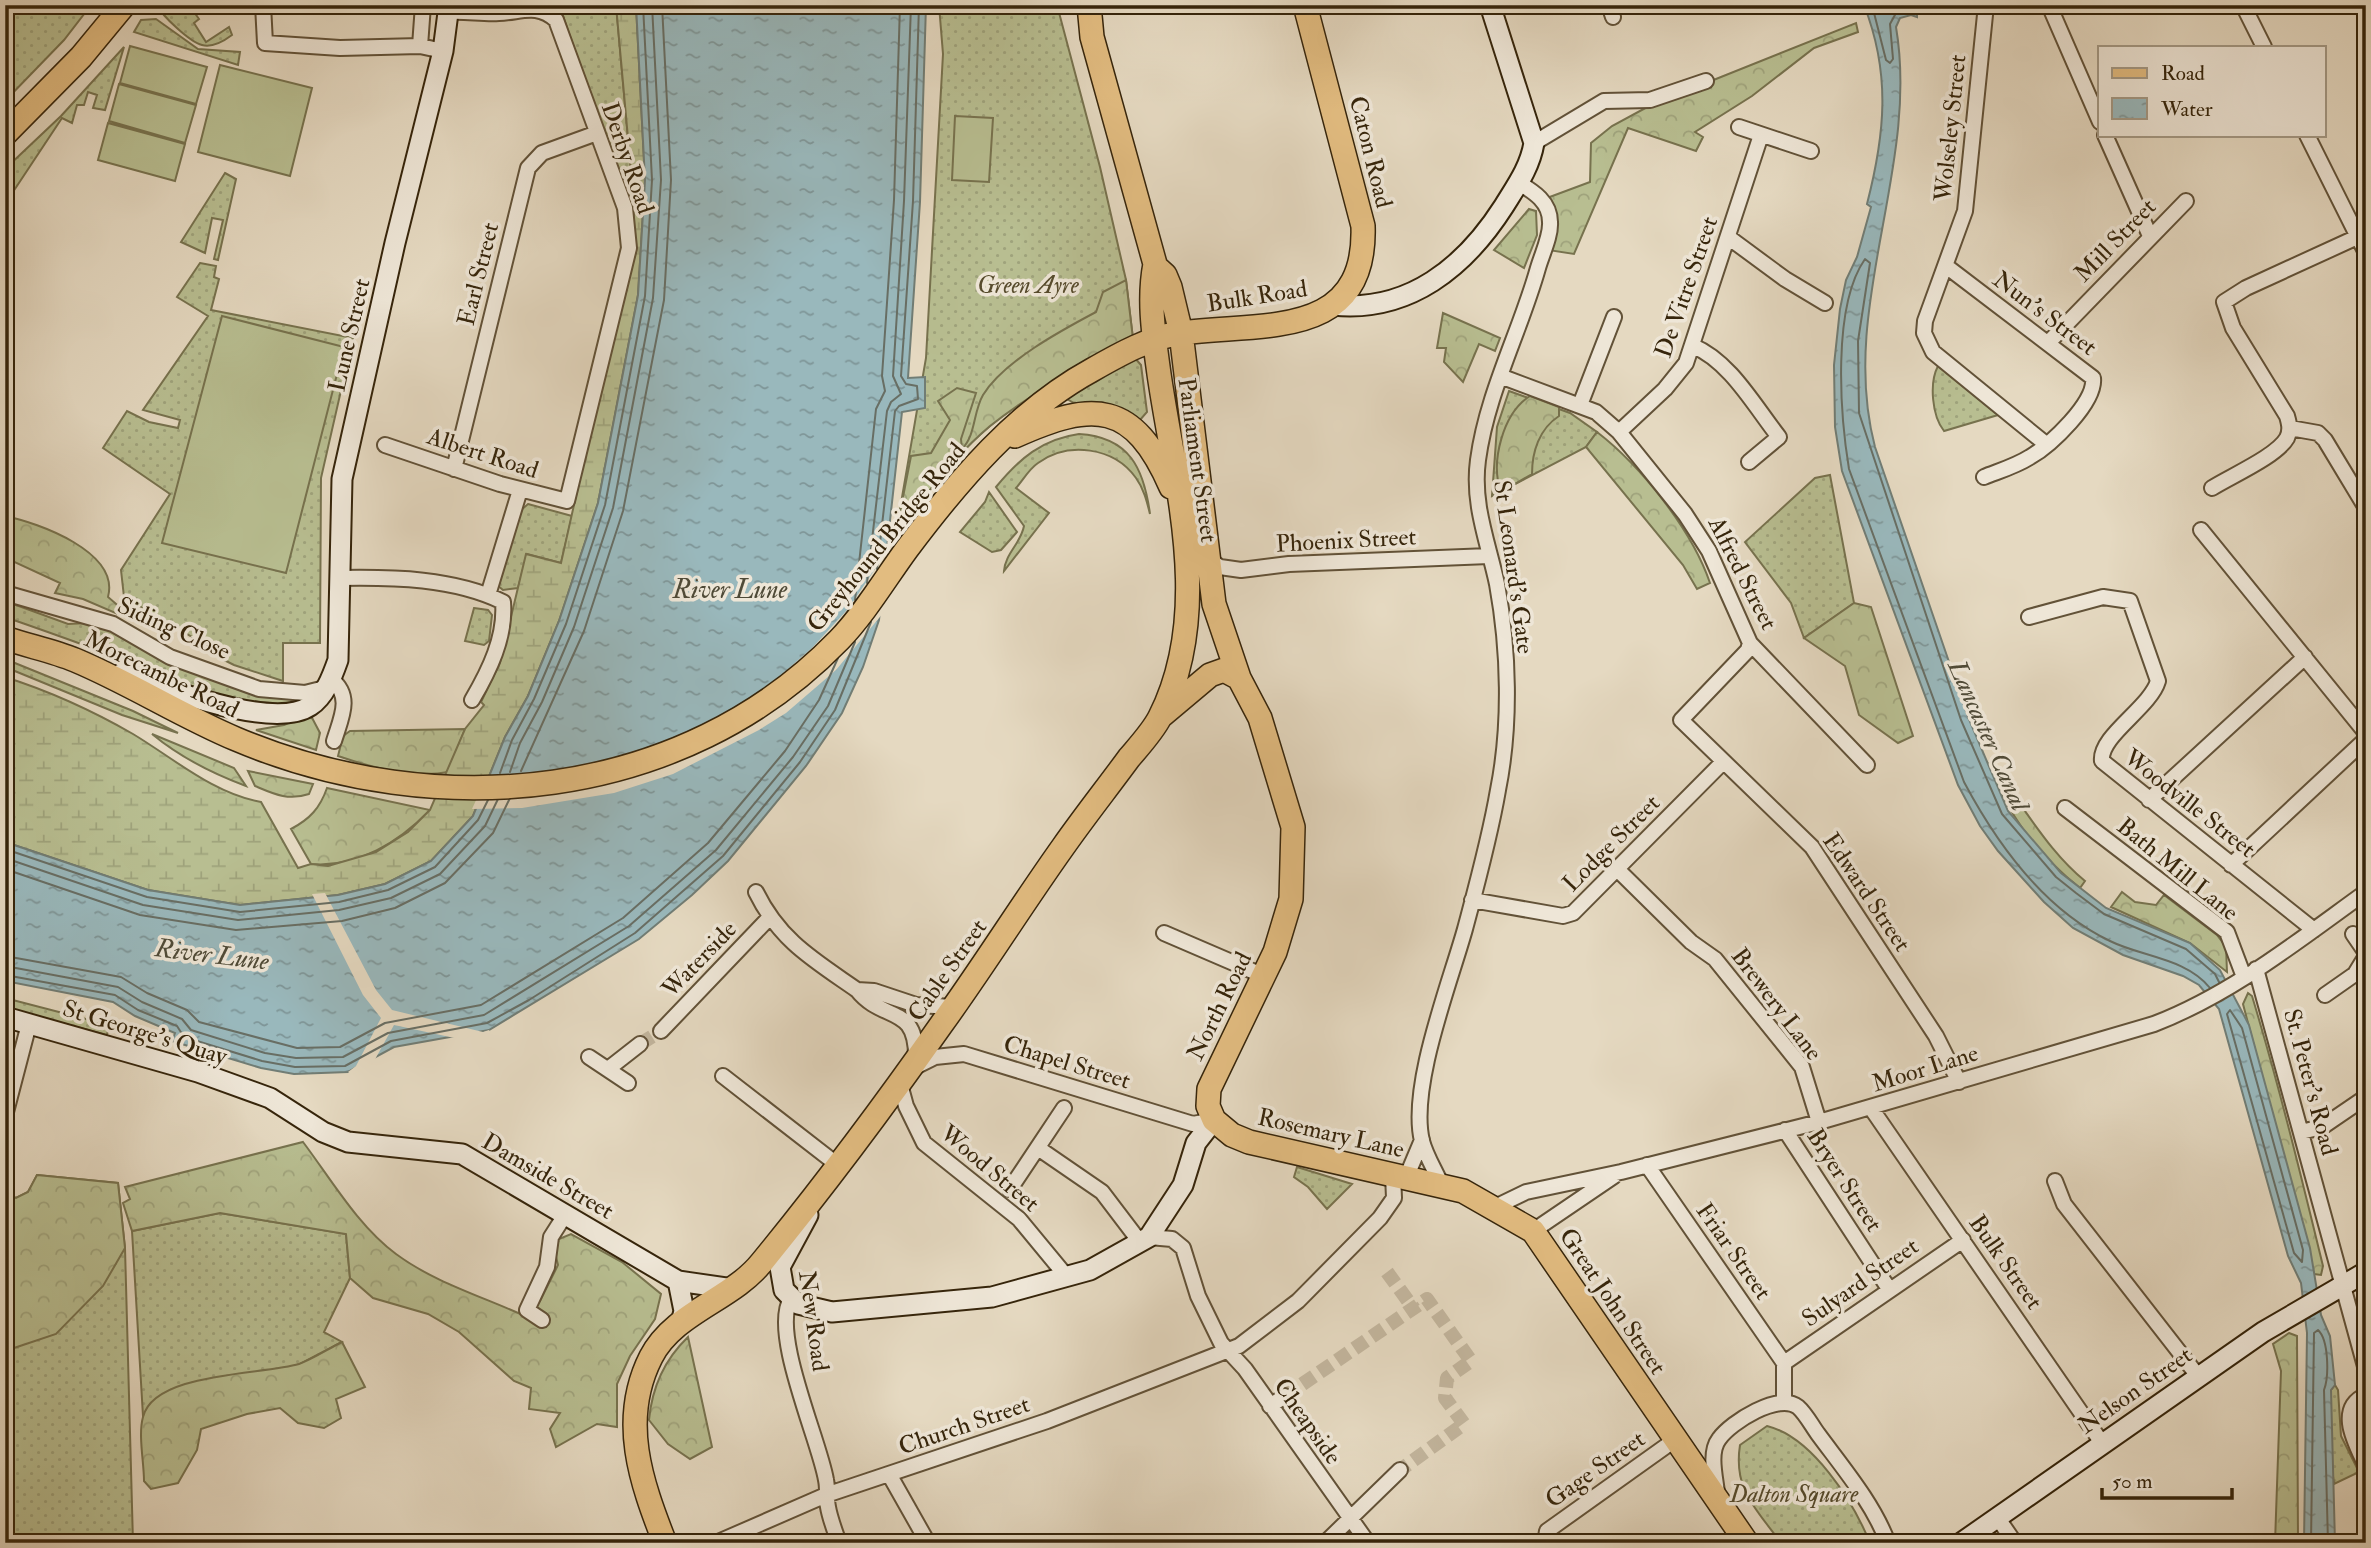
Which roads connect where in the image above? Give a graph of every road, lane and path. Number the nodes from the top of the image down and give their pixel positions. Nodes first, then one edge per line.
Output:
1 (118, 5) edge
2 (124, 5) edge
3 (263, 5) edge
4 (423, 5) edge
5 (1089, 5) edge
6 (1305, 5) edge
7 (1490, 5) edge
8 (1986, 5) edge
9 (2049, 5) edge
10 (2243, 5) edge
11 (449, 8) edge
12 (104, 29) junction
13 (419, 46) junction
14 (2264, 46) edge
15 (443, 51) junction
16 (1706, 81) dead end
17 (2098, 117) edge
18 (1739, 127) dead end
19 (597, 133) junction
20 (5, 134) edge
21 (1761, 135) junction
22 (2105, 136) edge
23 (2308, 136) edge
24 (1534, 143) junction
25 (1811, 151) dead end
26 (1519, 183) junction
27 (2186, 201) dead end
28 (2362, 235) edge
29 (2150, 236) junction
30 (1728, 237) junction
31 (2366, 253) edge
32 (1155, 266) junction
33 (1946, 266) junction
34 (1825, 303) dead end
35 (1333, 304) junction
36 (1614, 317) dead end
37 (1181, 332) junction
38 (1154, 340) junction
39 (2049, 342) junction
40 (1693, 346) junction
41 (1500, 376) junction
42 (1580, 405) junction
43 (2290, 428) junction
44 (1619, 432) junction
45 (999, 444) junction
46 (384, 445) dead end
47 (2047, 445) junction
48 (1749, 462) dead end
49 (454, 468) junction
50 (1984, 477) dead end
51 (2212, 488) dead end
52 (520, 490) junction
53 (567, 502) joint
54 (1179, 506) junction
55 (2366, 508) edge
56 (2202, 530) dead end
57 (1489, 556) junction
58 (1208, 559) junction
59 (339, 578) junction
60 (5, 593) edge
61 (488, 595) junction
62 (2029, 617) dead end
63 (5, 638) edge
64 (1750, 643) junction
65 (1227, 645) joint
66 (2305, 657) junction
67 (73, 660) junction
68 (1179, 663) joint
69 (1239, 678) junction
70 (328, 683) junction
71 (472, 700) dead end
72 (1160, 717) junction
73 (2366, 733) edge
74 (2366, 739) edge
75 (334, 741) dead end
76 (295, 760) joint
77 (1723, 762) junction
78 (1867, 765) dead end
79 (2149, 800) junction
80 (2066, 808) dead end
81 (2231, 865) junction
82 (1618, 870) junction
83 (756, 892) dead end
84 (2366, 892) edge
85 (1472, 900) junction
86 (769, 918) junction
87 (2314, 930) junction
88 (1164, 933) dead end
89 (2353, 934) dead end
90 (2366, 955) edge
91 (1264, 975) junction
92 (2245, 977) junction
93 (857, 990) junction
94 (2325, 996) dead end
95 (954, 1006) junction
96 (5, 1017) edge
97 (30, 1024) junction
98 (661, 1031) tunnel mouth
99 (640, 1044) tunnel mouth
100 (589, 1057) dead end
101 (608, 1069) junction
102 (908, 1072) junction
103 (723, 1076) dead end
104 (1959, 1082) junction
105 (628, 1083) dead end
106 (8, 1094) edge
107 (2366, 1097) edge
108 (270, 1098) joint
109 (1064, 1108) dead end
110 (1871, 1108) junction
111 (6, 1112) edge
112 (1214, 1120) junction
113 (1819, 1122) junction
114 (1785, 1130) junction
115 (2301, 1132) junction
116 (1422, 1140) junction
117 (1038, 1148) junction
118 (1647, 1165) junction
119 (839, 1166) junction
120 (1621, 1172) junction
121 (1399, 1177) junction
122 (2055, 1181) dead end
123 (1441, 1184) junction
124 (1010, 1189) dead end
125 (813, 1200) junction
126 (1494, 1207) junction
127 (565, 1215) junction
128 (1533, 1231) junction
129 (1145, 1239) junction
130 (1963, 1240) junction
131 (2366, 1272) edge
132 (1067, 1278) junction
133 (678, 1280) junction
134 (733, 1289) junction
135 (1889, 1289) junction
136 (2334, 1289) junction
137 (791, 1299) junction
138 (542, 1320) dead end
139 (681, 1322) junction
140 (1227, 1348) junction
141 (1784, 1363) junction
142 (2366, 1370) edge
143 (2198, 1376) junction
144 (1285, 1395) tunnel mouth
145 (2366, 1395) edge
146 (1784, 1401) junction
147 (1270, 1406) junction
148 (1676, 1439) junction
149 (2102, 1443) junction
150 (2366, 1466) edge
151 (1400, 1470) tunnel mouth
152 (889, 1474) junction
153 (826, 1495) junction
154 (1719, 1500) junction
155 (1997, 1517) junction
156 (1350, 1521) junction
157 (1544, 1540) edge
158 (665, 1543) edge
159 (716, 1543) edge
160 (839, 1543) edge
161 (928, 1543) edge
162 (1325, 1543) edge
163 (1368, 1543) edge
164 (1747, 1543) edge
165 (1888, 1543) edge
166 (1961, 1543) edge
167 (2015, 1543) edge

1 - 12 main road
2 - 12 main road
3 - 13 street
4 - 13 street
5 - 32 main road, Parliament Street
6 - 35 main road, Caton Road
7 - 24 street
8 - 33 street, Wolseley Street
9 - 17 street
10 - 14 street
11 - 15 street, Lune Street
11 - 19 street, Derby Road
12 - 20 main road
13 - 15 street
15 - 59 street, Lune Street
16 - 24 street
18 - 21 street
19 - 49 street, Earl Street
19 - 53 street, Derby Road
21 - 25 street
21 - 30 street, De Vitre Street
22 - 29 street
23 - 28 street
24 - 26 street, Bulk Road
26 - 35 street, Bulk Road
26 - 41 street, St Leonard's Gate
27 - 29 street, Mill Street
28 - 31 street
28 - 43 street
29 - 39 street, Mill Street
30 - 34 street
30 - 40 street, De Vitre Street
32 - 37 main road, Parliament Street
32 - 38 main road, Parliament Street
33 - 39 street, Nun's Street
33 - 47 street, Wolseley Street
35 - 37 main road, Bulk Road
36 - 42 street
37 - 38 main road, Greyhound Bridge Road
37 - 58 main road, Parliament Street
38 - 45 main road, Greyhound Bridge Road
38 - 54 main road, Parliament Street
39 - 47 street, Nun's Street
40 - 44 street, De Vitre Street
40 - 48 street
41 - 42 street, Alfred Street
41 - 57 street, St Leonard's Gate
42 - 44 street, Alfred Street
43 - 51 street
43 - 55 street
44 - 64 street, Alfred Street
45 - 54 main road
45 - 76 main road, Greyhound Bridge Road
46 - 49 street, Albert Road
47 - 50 street, Nun's Street
49 - 52 street, Albert Road
52 - 53 street, Albert Road
52 - 61 street
54 - 68 main road, Parliament Street
56 - 66 street
57 - 58 street, Phoenix Street
57 - 85 street, St Leonard's Gate
58 - 65 main road, Parliament Street
59 - 61 street
59 - 70 street, Lune Street
60 - 70 street, Siding Close
61 - 71 street
62 - 79 street, Woodville Street
63 - 67 main road, Morecambe Road
64 - 77 street, Edward Street
64 - 78 street, Alfred Street
65 - 69 main road, North Road
66 - 73 street
66 - 79 street
67 - 70 street
67 - 76 main road, Morecambe Road
68 - 72 main road, Cable Street
69 - 72 main road
69 - 91 main road, North Road
70 - 75 street
72 - 95 main road, Cable Street
74 - 81 street
77 - 82 street, Lodge Street
77 - 104 street, Edward Street
79 - 81 street, Woodville Street
80 - 92 street, Bath Mill Lane
81 - 87 street, Woodville Street
82 - 85 street, Lodge Street
82 - 113 street, Brewery Lane
83 - 86 street, Wood Street
84 - 87 street, Moor Lane
85 - 116 street, St Leonard's Gate
86 - 93 street, Wood Street
86 - 98 street, Waterside
87 - 92 street, Moor Lane
88 - 91 street
89 - 90 street
90 - 94 street
91 - 112 main road, North Road
92 - 104 street, Moor Lane
92 - 115 street, St. Peter's Road
93 - 95 street
93 - 102 street, Wood Street
95 - 102 main road, Cable Street
96 - 97 street, St George's Quay
97 - 106 street
97 - 108 street, St George's Quay
99 - 101 street
100 - 101 street
101 - 105 street
102 - 112 street, Chapel Street
102 - 119 main road, Cable Street
102 - 132 street, Wood Street
103 - 119 street
104 - 110 street, Moor Lane
106 - 111 street
107 - 115 street
108 - 127 street, Damside Street
109 - 117 street
110 - 113 street, Moor Lane
110 - 130 street, Bulk Street
112 - 121 main road, Rosemary Lane
112 - 129 street
113 - 114 street, Moor Lane
114 - 118 street, Moor Lane
114 - 135 street, Bryer Street
115 - 136 street, St. Peter's Road
116 - 121 street, St Leonard's Gate
116 - 123 street, St Leonard's Gate
117 - 124 street
117 - 129 street
118 - 120 street, Moor Lane
118 - 141 street, Friar Street
119 - 125 main road, Cable Street
120 - 126 street, Moor Lane
120 - 128 street, Moor Lane
121 - 123 main road, Rosemary Lane
121 - 140 street, Church Street
122 - 143 street
123 - 126 main road, Rosemary Lane
125 - 134 main road, Cable Street
125 - 137 street, New Road
126 - 128 main road, Great John Street
127 - 133 street, Damside Street
127 - 138 street
128 - 148 main road, Great John Street
129 - 132 street
129 - 140 street
130 - 135 street, Sulyard Street
130 - 149 street, Bulk Street
131 - 136 street, Nelson Street
132 - 137 street
133 - 134 street, Damside Street
133 - 139 street
134 - 139 main road, Cable Street
135 - 141 street, Sulyard Street
136 - 142 street, St. Peter's Road
136 - 143 street, Nelson Street
137 - 153 street, New Road
139 - 158 main road, Cable Street
140 - 147 street, Cheapside
140 - 152 street, Church Street
141 - 146 street
143 - 149 street, Nelson Street
144 - 147 street
145 - 150 street
146 - 154 street
146 - 165 street
147 - 156 street, Cheapside
148 - 154 main road
148 - 157 street, Gage Street
149 - 155 street, Nelson Street
151 - 156 street
152 - 153 street, Church Street
152 - 161 street
153 - 159 street, Church Street
153 - 160 street, New Road
154 - 164 main road
155 - 166 street, Nelson Street
155 - 167 street
156 - 162 street
156 - 163 street, Cheapside

